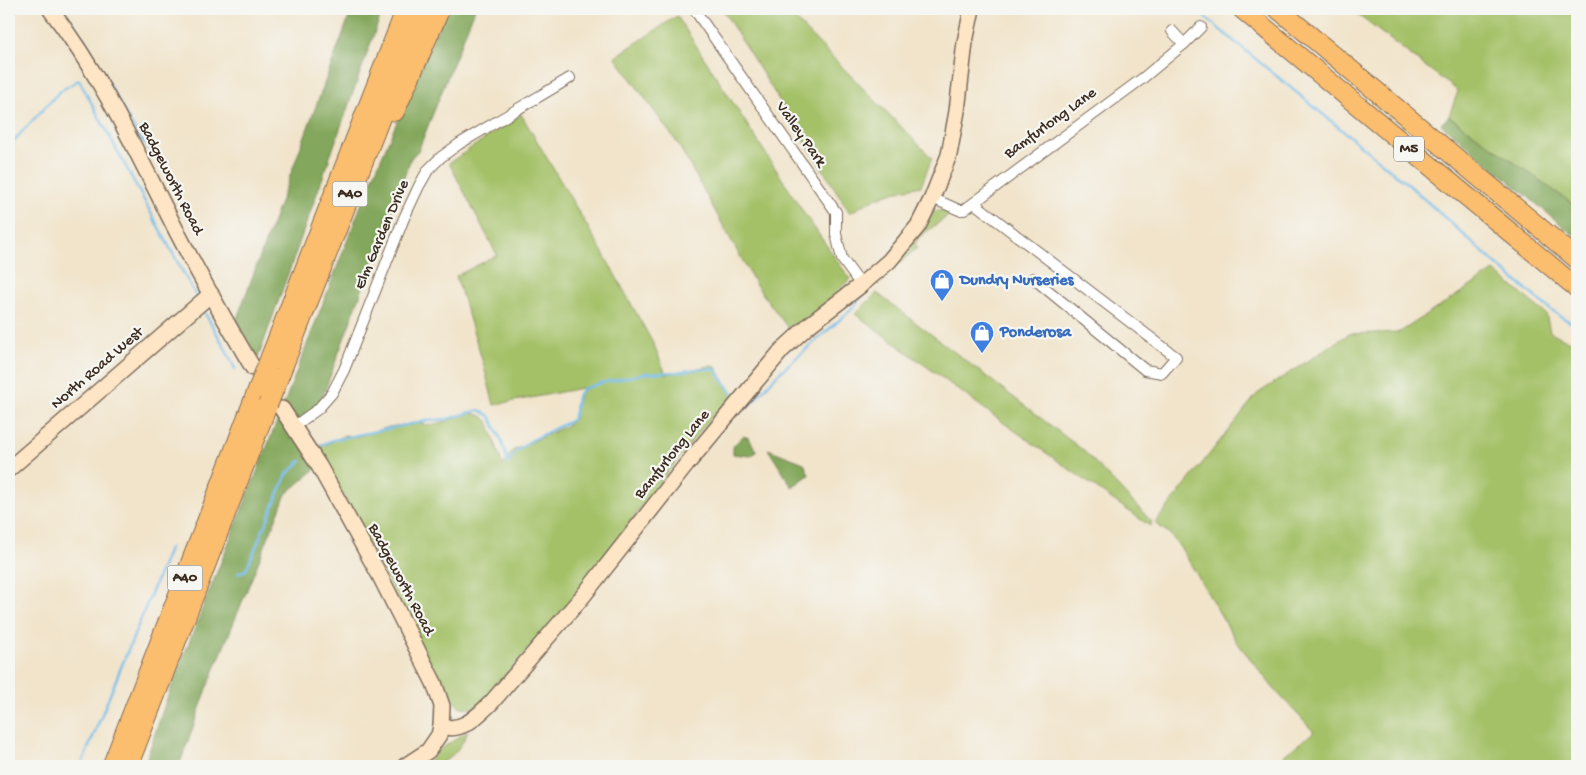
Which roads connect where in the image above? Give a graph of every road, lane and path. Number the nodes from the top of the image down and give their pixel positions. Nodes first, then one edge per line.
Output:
1 (50, 9) edge
2 (396, 9) edge
3 (406, 9) edge
4 (422, 9) edge
5 (440, 9) edge
6 (694, 9) edge
7 (972, 9) edge
8 (1242, 9) edge
9 (1278, 9) edge
10 (1201, 27) dead end
11 (1172, 30) dead end
12 (1184, 44) junction
13 (570, 78) dead end
14 (357, 132) junction
15 (932, 198) junction
16 (974, 202) junction
17 (1577, 260) edge
18 (1033, 278) dead end
19 (861, 285) junction
20 (313, 288) junction
21 (1577, 288) edge
22 (211, 294) junction
23 (266, 371) junction
24 (269, 401) junction
25 (293, 427) junction
26 (9, 469) edge
27 (441, 726) junction
28 (112, 766) edge
29 (128, 766) edge
30 (405, 766) edge

1 - 22 street, Badgeworth Road
2 - 14 highway
3 - 14 highway, A40
4 - 20 highway, A40
5 - 20 highway
6 - 19 street, Valley Park
7 - 15 street, Bamfurlong Lane
8 - 21 highway, M5
9 - 17 highway, M5
10 - 12 street, Bamfurlong Lane
11 - 12 street
12 - 16 street, Bamfurlong Lane
13 - 25 street, Elm Garden Drive
14 - 23 highway, A40
15 - 16 street, Bamfurlong Lane
15 - 19 street, Bamfurlong Lane
16 - 18 street
19 - 27 street, Bamfurlong Lane
20 - 23 highway, A40
22 - 23 street, Badgeworth Road
22 - 26 street, North Road West
23 - 24 highway, A40, bridge
24 - 25 street, Badgeworth Road
24 - 28 highway, A40
24 - 29 highway, A40
25 - 27 street, Badgeworth Road
27 - 30 street, Badgeworth Road

